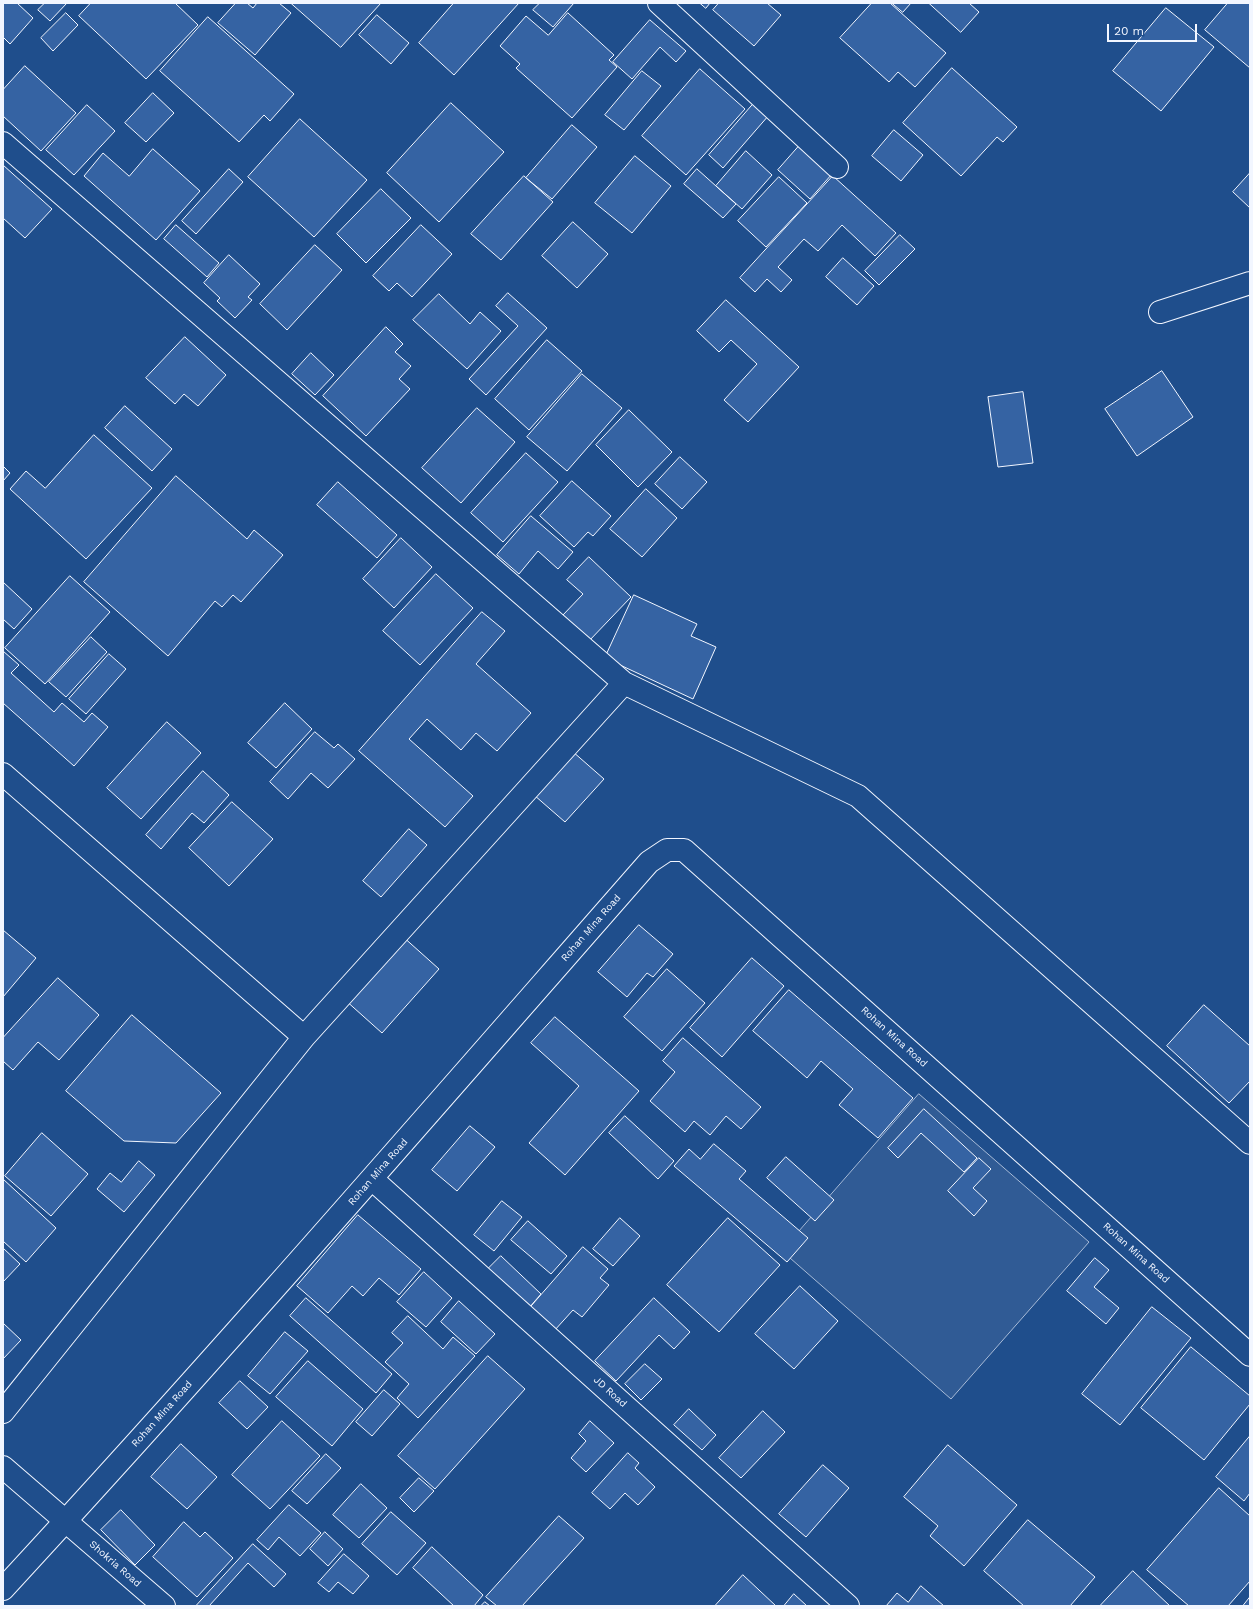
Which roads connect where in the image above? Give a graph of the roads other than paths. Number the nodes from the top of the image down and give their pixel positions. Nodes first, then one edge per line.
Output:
1 (659, 3) edge
2 (3, 143) edge
3 (837, 166) dead end
4 (1250, 283) edge
5 (1160, 312) dead end
6 (624, 683) junction
7 (3, 774) edge
8 (304, 1037) junction
9 (1250, 1143) edge
10 (372, 1179) junction
11 (1250, 1355) edge
12 (3, 1412) edge
13 (3, 1466) edge
14 (66, 1521) junction
15 (3, 1589) edge
16 (164, 1606) edge
17 (848, 1606) edge

1 - 3 street
2 - 6 street
4 - 5 street
6 - 8 street
6 - 9 street
7 - 8 street
8 - 12 street
10 - 11 street, Rohan Mina Road
10 - 14 street, Rohan Mina Road
10 - 17 street, JD Road
13 - 14 street, Shokria Road
14 - 15 street, Rohan Mina Road
14 - 16 street, Shokria Road

